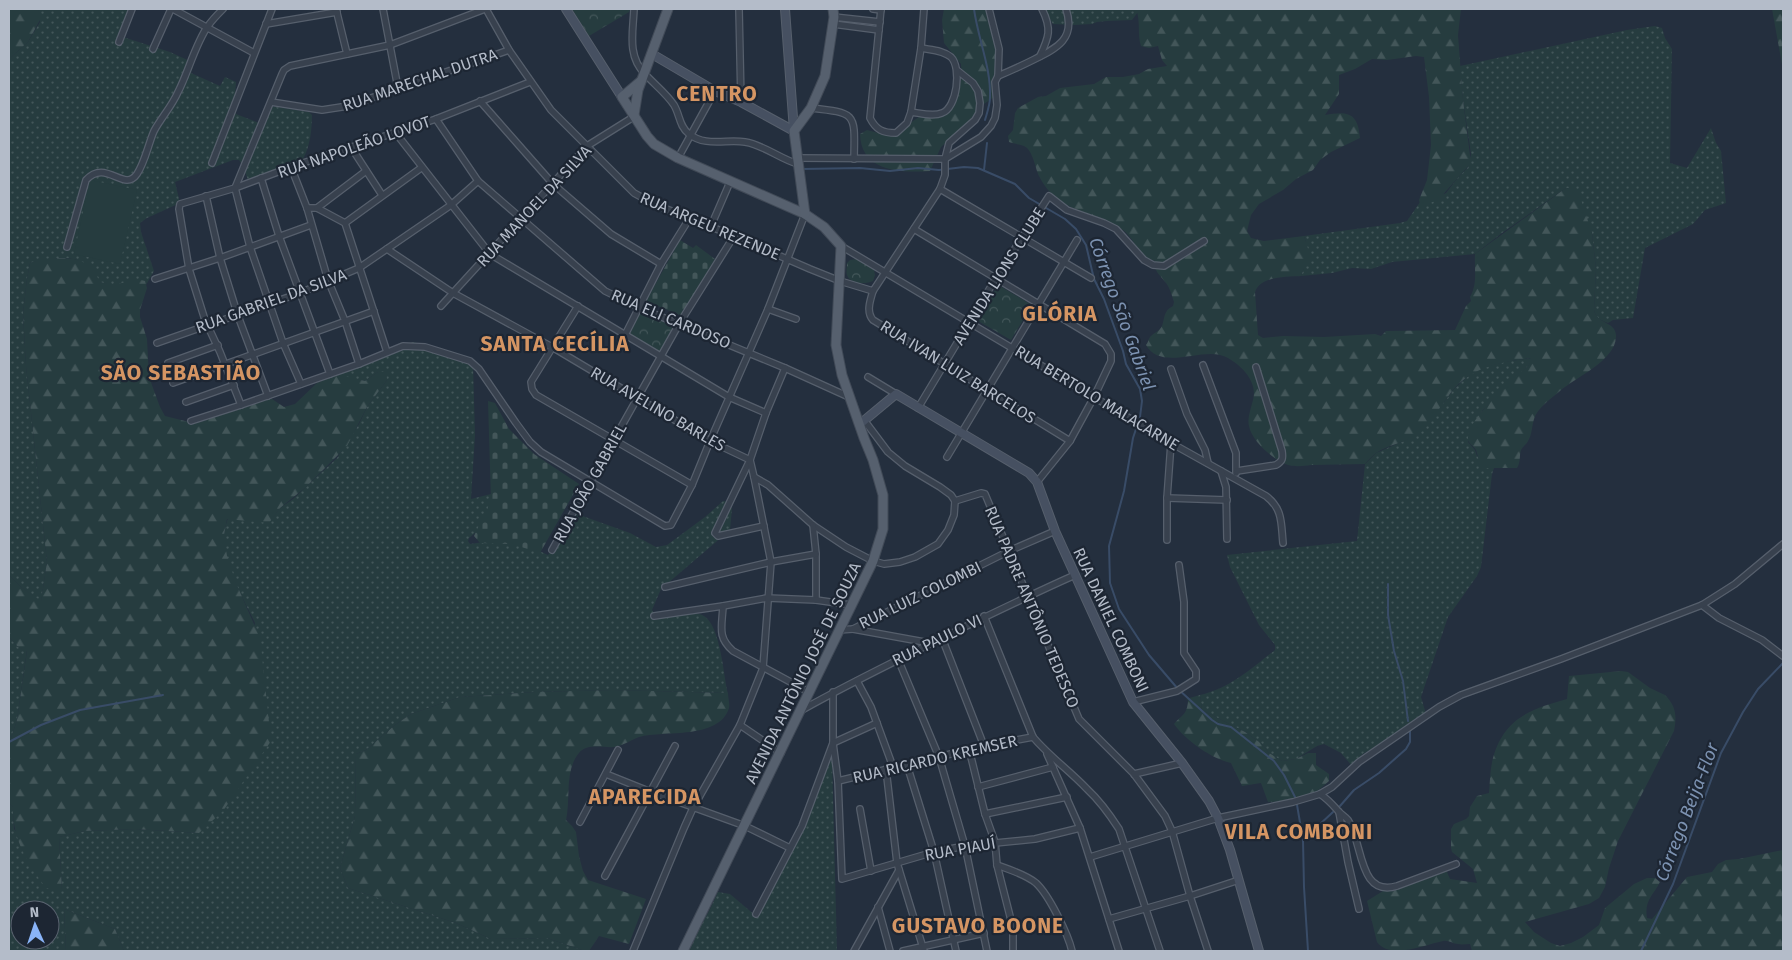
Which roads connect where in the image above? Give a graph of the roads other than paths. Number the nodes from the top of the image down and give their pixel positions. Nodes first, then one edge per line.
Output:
1 (132, 9) edge
2 (172, 9) edge
3 (223, 9) edge
4 (272, 9) edge
5 (311, 9) edge
6 (382, 9) edge
7 (486, 9) edge
8 (566, 9) edge
9 (634, 9) edge
10 (668, 9) edge
11 (739, 9) edge
12 (785, 9) edge
13 (873, 9) edge
14 (881, 9) edge
15 (924, 9) edge
16 (990, 9) edge
17 (1042, 9) edge
18 (1066, 9) edge
19 (337, 10) edge
20 (312, 16) junction
21 (833, 17) edge
22 (880, 22) junction
23 (266, 24) junction
24 (206, 27) junction
25 (880, 30) junction
26 (119, 42) dead end
27 (390, 44) junction
28 (921, 48) junction
29 (154, 49) dead end
30 (509, 50) junction
31 (254, 53) junction
32 (347, 54) junction
33 (652, 54) junction
34 (1040, 56) junction
35 (958, 71) junction
36 (998, 76) junction
37 (642, 77) junction
38 (530, 82) junction
39 (398, 88) junction
40 (715, 91) junction
41 (622, 97) junction
42 (480, 101) junction
43 (271, 102) junction
44 (741, 102) junction
45 (810, 108) junction
46 (911, 112) junction
47 (634, 115) junction
48 (436, 119) junction
49 (394, 132) junction
50 (794, 134) junction
51 (690, 135) junction
52 (587, 146) junction
53 (351, 147) junction
54 (678, 158) junction
55 (945, 158) junction
56 (854, 159) junction
57 (798, 161) junction
58 (212, 164) dead end
59 (291, 167) junction
60 (421, 168) junction
61 (366, 171) junction
62 (260, 178) junction
63 (478, 181) junction
64 (730, 182) junction
65 (553, 184) junction
66 (236, 188) junction
67 (940, 189) junction
68 (382, 195) junction
69 (206, 196) junction
70 (450, 205) junction
71 (307, 208) junction
72 (317, 208) junction
73 (805, 214) junction
74 (521, 219) junction
75 (690, 219) junction
76 (345, 223) junction
77 (311, 225) junction
78 (711, 226) junction
79 (914, 229) junction
80 (279, 236) junction
81 (734, 236) junction
82 (1022, 238) junction
83 (1077, 240) dead end
84 (1204, 241) dead end
85 (841, 246) junction
86 (67, 247) dead end
87 (250, 247) junction
88 (387, 249) junction
89 (490, 254) junction
90 (220, 258) junction
91 (788, 259) junction
92 (1064, 263) junction
93 (661, 264) junction
94 (359, 268) junction
95 (189, 269) junction
96 (885, 273) junction
97 (996, 278) junction
98 (1090, 278) dead end
99 (155, 279) dead end
100 (328, 280) junction
101 (840, 281) junction
102 (873, 291) junction
103 (300, 293) junction
104 (453, 293) junction
105 (1039, 303) junction
106 (270, 304) junction
107 (441, 306) dead end
108 (578, 306) junction
109 (640, 308) junction
110 (768, 309) junction
111 (374, 310) junction
112 (238, 316) junction
113 (796, 320) dead end
114 (345, 321) junction
115 (970, 322) junction
116 (679, 324) junction
117 (207, 325) junction
118 (314, 333) junction
119 (625, 335) junction
120 (157, 343) dead end
121 (283, 343) junction
122 (218, 345) junction
123 (552, 346) junction
124 (1012, 347) junction
125 (387, 352) junction
126 (748, 352) junction
127 (254, 355) junction
128 (661, 357) junction
129 (168, 363) dead end
130 (359, 364) junction
131 (226, 365) junction
132 (944, 365) junction
133 (1203, 365) dead end
134 (1256, 367) dead end
135 (785, 368) junction
136 (1171, 369) dead end
137 (330, 374) junction
138 (868, 377) dead end
139 (173, 383) dead end
140 (301, 384) junction
141 (234, 386) junction
142 (987, 391) junction
143 (896, 394) junction
144 (268, 396) junction
145 (849, 397) junction
146 (1094, 397) junction
147 (730, 398) junction
148 (638, 399) junction
149 (186, 402) dead end
150 (241, 405) junction
151 (918, 408) junction
152 (766, 413) junction
153 (192, 421) dead end
154 (862, 422) junction
155 (962, 433) junction
156 (614, 440) junction
157 (710, 441) junction
158 (1070, 441) junction
159 (1171, 443) junction
160 (947, 457) dead end
161 (750, 460) junction
162 (1208, 463) junction
163 (1221, 471) junction
164 (1237, 471) junction
165 (754, 477) junction
166 (1235, 478) junction
167 (590, 482) junction
168 (1037, 482) junction
169 (692, 485) junction
170 (1167, 498) junction
171 (1227, 500) junction
172 (955, 501) junction
173 (813, 525) junction
174 (764, 526) junction
175 (1055, 531) junction
176 (1227, 539) dead end
177 (1167, 540) dead end
178 (1283, 543) dead end
179 (1783, 544) edge
180 (552, 550) dead end
181 (1010, 551) junction
182 (816, 554) junction
183 (874, 561) junction
184 (771, 562) junction
185 (1179, 565) dead end
186 (1075, 575) junction
187 (665, 587) dead end
188 (1026, 596) junction
189 (767, 598) junction
190 (816, 600) junction
191 (851, 605) junction
192 (1702, 605) junction
193 (723, 606) junction
194 (654, 616) dead end
195 (984, 616) junction
196 (853, 629) junction
197 (839, 630) junction
198 (942, 638) junction
199 (931, 643) junction
200 (1783, 656) edge
201 (898, 659) junction
202 (763, 668) junction
203 (857, 680) junction
204 (809, 692) junction
205 (833, 692) junction
206 (1133, 702) junction
207 (802, 710) junction
208 (877, 723) junction
209 (740, 725) junction
210 (1033, 737) junction
211 (833, 743) junction
212 (675, 746) dead end
213 (984, 746) junction
214 (618, 750) dead end
215 (969, 750) junction
216 (1046, 752) junction
217 (781, 753) junction
218 (939, 757) junction
219 (1182, 763) junction
220 (907, 765) junction
221 (893, 767) junction
222 (1053, 767) junction
223 (886, 769) junction
224 (606, 774) junction
225 (1134, 774) junction
226 (838, 781) junction
227 (978, 787) junction
228 (651, 792) junction
229 (1320, 794) junction
230 (1067, 797) junction
231 (693, 808) junction
232 (860, 810) dead end
233 (1339, 812) junction
234 (985, 814) junction
235 (1218, 818) junction
236 (580, 822) dead end
237 (745, 826) junction
238 (1080, 828) junction
239 (1172, 832) junction
240 (995, 842) junction
241 (965, 846) junction
242 (1126, 846) junction
243 (790, 848) junction
244 (934, 852) junction
245 (1090, 857) junction
246 (897, 863) junction
247 (1456, 864) dead end
248 (997, 865) junction
249 (899, 870) junction
250 (871, 871) junction
251 (605, 876) dead end
252 (1239, 880) junction
253 (1190, 896) junction
254 (878, 907) junction
255 (1146, 908) junction
256 (1359, 909) dead end
257 (756, 914) dead end
258 (1109, 918) junction
259 (984, 933) junction
260 (954, 940) junction
261 (923, 949) edge
262 (633, 951) edge
263 (683, 951) edge
264 (854, 951) edge
265 (890, 951) edge
266 (903, 951) edge
267 (956, 951) edge
268 (987, 951) edge
269 (1013, 951) edge
270 (1072, 951) edge
271 (1119, 951) edge
272 (1160, 951) edge
273 (1208, 951) edge
274 (1258, 951) edge

1 - 26 street
2 - 24 street
2 - 29 street
3 - 24 street
4 - 23 street
5 - 20 street
6 - 27 street
7 - 27 street
7 - 30 street, RUA ARGEU REZENDE
8 - 41 street
9 - 37 street
10 - 33 main road
11 - 44 street
12 - 50 street
13 - 14 street
14 - 22 street
15 - 28 street
16 - 36 street
17 - 34 street
18 - 34 street
19 - 20 street
19 - 32 street
20 - 23 street
21 - 22 street
21 - 25 street
21 - 45 main road
22 - 25 street
23 - 31 street
24 - 31 street
24 - 86 street
25 - 46 street
27 - 32 street
27 - 39 street
28 - 35 street
28 - 46 street
30 - 38 street, RUA ARGEU REZENDE
30 - 39 street, RUA MARECHAL DUTRA
31 - 58 street
32 - 43 street
33 - 37 main road
33 - 40 street
34 - 36 street
35 - 46 street
35 - 55 street
36 - 55 street
37 - 41 main road
37 - 47 main road
37 - 51 street
38 - 42 street, RUA NAPOLEÃO LOVOT
38 - 52 street, RUA ARGEU REZENDE
39 - 43 street, RUA MARECHAL DUTRA
40 - 44 street
40 - 51 street
41 - 47 main road
42 - 48 street, RUA NAPOLEÃO LOVOT
42 - 65 street
43 - 66 street
44 - 50 street
45 - 50 main road
45 - 56 street
47 - 52 street, RUA MANOEL DA SILVA
47 - 54 main road
48 - 49 street, RUA NAPOLEÃO LOVOT
48 - 63 street, RUA ELI CARDOSO
49 - 53 street, RUA NAPOLEÃO LOVOT
49 - 60 street
50 - 57 main road
51 - 54 street
51 - 57 street
52 - 65 street, RUA MANOEL DA SILVA
52 - 75 street, RUA ARGEU REZENDE
53 - 59 street, RUA NAPOLEÃO LOVOT
53 - 61 street
54 - 64 main road
55 - 56 street
55 - 67 street
56 - 57 street
57 - 73 main road
59 - 62 street, RUA NAPOLEÃO LOVOT
59 - 71 street
60 - 68 street
60 - 70 street
61 - 68 street
61 - 72 street
62 - 66 street, RUA NAPOLEÃO LOVOT
62 - 80 street
63 - 70 street, RUA GABRIEL DA SILVA
63 - 74 street, RUA ELI CARDOSO
64 - 73 main road
64 - 78 street
65 - 74 street, RUA MANOEL DA SILVA
65 - 93 street
66 - 69 street, RUA NAPOLEÃO LOVOT
66 - 87 street
67 - 79 street
67 - 82 street
68 - 76 street
69 - 90 street
69 - 95 street, RUA NAPOLEÃO LOVOT
70 - 88 street, RUA GABRIEL DA SILVA
70 - 89 street
71 - 72 street
71 - 77 street
72 - 76 street
73 - 85 main road
73 - 91 street
74 - 89 street, RUA MANOEL DA SILVA
74 - 109 street, RUA ELI CARDOSO
75 - 78 street, RUA ARGEU REZENDE
75 - 93 street
76 - 94 street
77 - 80 street
77 - 100 street
78 - 81 street, RUA ARGEU REZENDE
79 - 96 street
79 - 97 street
80 - 87 street
80 - 103 street
81 - 91 street, RUA ARGEU REZENDE
81 - 116 street, RUA JOÃO GABRIEL
82 - 84 street, AVENIDA LIONS CLUBE
82 - 92 street
82 - 97 street, AVENIDA LIONS CLUBE
83 - 92 street
85 - 96 street, RUA BERTOLO MALACARNE
85 - 101 main road, AVENIDA ANTÔNIO JOSÉ DE SOUZA
87 - 90 street
87 - 106 street
88 - 94 street, RUA GABRIEL DA SILVA
88 - 104 street, RUA AVELINO BARLES
89 - 104 street, RUA MANOEL DA SILVA
89 - 108 street
90 - 95 street
90 - 112 street
91 - 101 street, RUA ARGEU REZENDE
91 - 110 street
92 - 98 street
92 - 105 street
93 - 109 street
94 - 100 street, RUA GABRIEL DA SILVA
94 - 111 street
95 - 99 street
95 - 117 street
96 - 102 street
96 - 115 street, RUA BERTOLO MALACARNE
97 - 105 street
97 - 115 street, AVENIDA LIONS CLUBE
100 - 103 street, RUA GABRIEL DA SILVA
100 - 114 street
101 - 102 street, RUA ARGEU REZENDE
101 - 145 main road, AVENIDA ANTÔNIO JOSÉ DE SOUZA
102 - 132 street, RUA IVAN LUIZ BARCELOS
103 - 106 street, RUA GABRIEL DA SILVA
103 - 118 street
104 - 107 street, RUA MANOEL DA SILVA
104 - 123 street, RUA AVELINO BARLES
105 - 124 street
105 - 146 street
106 - 112 street, RUA GABRIEL DA SILVA
106 - 121 street
108 - 119 street
108 - 123 street
109 - 116 street, RUA ELI CARDOSO
109 - 119 street
110 - 113 street
110 - 126 street
111 - 114 street
111 - 125 street
112 - 117 street, RUA GABRIEL DA SILVA
112 - 127 street
114 - 118 street
114 - 130 street
115 - 124 street, RUA BERTOLO MALACARNE
115 - 132 street, AVENIDA LIONS CLUBE
116 - 126 street, RUA ELI CARDOSO
116 - 128 street, RUA JOÃO GABRIEL
117 - 120 street, RUA GABRIEL DA SILVA
117 - 122 street
118 - 121 street
118 - 137 street
119 - 128 street
121 - 127 street
121 - 140 street
122 - 129 street
122 - 131 street
123 - 148 street, RUA AVELINO BARLES
123 - 156 street
124 - 142 street
124 - 146 street, RUA BERTOLO MALACARNE
125 - 130 street
125 - 167 street
126 - 135 street, RUA ELI CARDOSO
126 - 147 street
127 - 131 street
127 - 144 street
128 - 147 street
128 - 148 street, RUA JOÃO GABRIEL
130 - 137 street
131 - 139 street
131 - 141 street
132 - 142 street, RUA IVAN LUIZ BARCELOS
132 - 151 street, AVENIDA LIONS CLUBE
133 - 164 street
134 - 164 street
135 - 145 street, RUA ELI CARDOSO
135 - 152 street
136 - 162 street
137 - 140 street
138 - 143 street
140 - 144 street
141 - 149 street
141 - 150 street
142 - 155 street
142 - 158 street, RUA IVAN LUIZ BARCELOS
143 - 151 street
143 - 154 street
144 - 150 street
145 - 154 main road, AVENIDA ANTÔNIO JOSÉ DE SOUZA
146 - 158 street
146 - 159 street, RUA BERTOLO MALACARNE
147 - 152 street
147 - 157 street
148 - 156 street, RUA JOÃO GABRIEL
148 - 157 street, RUA AVELINO BARLES
150 - 153 street
151 - 155 street
152 - 161 street
154 - 172 street
154 - 183 main road, AVENIDA ANTÔNIO JOSÉ DE SOUZA
155 - 160 street
155 - 168 street
156 - 167 street, RUA JOÃO GABRIEL
156 - 169 street
157 - 161 street, RUA AVELINO BARLES
157 - 169 street
158 - 168 street
159 - 162 street, RUA BERTOLO MALACARNE
159 - 170 street
161 - 165 street
161 - 174 street
162 - 163 street, RUA BERTOLO MALACARNE
163 - 166 street, RUA BERTOLO MALACARNE
163 - 171 street
164 - 166 street
165 - 173 street
165 - 174 street
166 - 178 street, RUA BERTOLO MALACARNE
167 - 169 street
167 - 180 street, RUA JOÃO GABRIEL
168 - 175 street, RUA DANIEL COMBONI
170 - 171 street
170 - 177 street
171 - 176 street
172 - 181 street, RUA PADRE ANTÔNIO TEDESCO
172 - 183 street
173 - 182 street
173 - 183 street
174 - 184 street
175 - 181 street, RUA LUIZ COLOMBI
175 - 186 street, RUA DANIEL COMBONI
179 - 192 street
181 - 188 street, RUA PADRE ANTÔNIO TEDESCO
181 - 196 street, RUA LUIZ COLOMBI
182 - 184 street
182 - 190 street
183 - 191 main road, AVENIDA ANTÔNIO JOSÉ DE SOUZA
184 - 187 street
184 - 189 street
185 - 206 street
186 - 188 street, RUA PAULO VI
186 - 206 street, RUA DANIEL COMBONI
188 - 195 street, RUA PAULO VI
188 - 225 street, RUA PADRE ANTÔNIO TEDESCO
189 - 190 street
189 - 193 street
189 - 202 street
190 - 191 street
191 - 197 main road, AVENIDA ANTÔNIO JOSÉ DE SOUZA
192 - 200 street
192 - 229 street
193 - 194 street
193 - 202 street
195 - 198 street, RUA PAULO VI
195 - 210 street
196 - 197 street, RUA LUIZ COLOMBI
196 - 199 street
197 - 204 main road, AVENIDA ANTÔNIO JOSÉ DE SOUZA
198 - 199 street, RUA PAULO VI
198 - 213 street
199 - 201 street, RUA PAULO VI
201 - 203 street, RUA PAULO VI
201 - 218 street
202 - 204 street
202 - 209 street
203 - 205 street, RUA PAULO VI
203 - 208 street
204 - 207 main road, AVENIDA ANTÔNIO JOSÉ DE SOUZA
205 - 207 street, RUA PAULO VI
205 - 211 street
206 - 219 street, RUA DANIEL COMBONI
207 - 217 main road, AVENIDA ANTÔNIO JOSÉ DE SOUZA
208 - 211 street
208 - 221 street
209 - 217 street
209 - 231 street
210 - 213 street, RUA RICARDO KREMSER
210 - 216 street
211 - 226 street
211 - 243 street
212 - 228 street
213 - 215 street, RUA RICARDO KREMSER
214 - 224 street
215 - 218 street, RUA RICARDO KREMSER
215 - 227 street
216 - 222 street
216 - 242 street
217 - 237 main road, AVENIDA ANTÔNIO JOSÉ DE SOUZA
218 - 220 street, RUA RICARDO KREMSER
218 - 241 street
219 - 225 street
219 - 235 street, RUA DANIEL COMBONI
220 - 221 street, RUA RICARDO KREMSER
220 - 244 street
221 - 223 street, RUA RICARDO KREMSER
222 - 227 street
222 - 230 street
223 - 226 street, RUA RICARDO KREMSER
223 - 246 street
224 - 228 street
224 - 236 street
225 - 239 street, RUA PADRE ANTÔNIO TEDESCO
226 - 250 street, RUA PIAUÍ
227 - 234 street
228 - 231 street
228 - 251 street
229 - 233 street
229 - 235 street
230 - 234 street
230 - 238 street
231 - 237 street
231 - 262 street
232 - 250 street
233 - 247 street
233 - 256 street
234 - 240 street
235 - 239 street
235 - 252 street, RUA DANIEL COMBONI
237 - 243 street
237 - 263 main road, AVENIDA ANTÔNIO JOSÉ DE SOUZA
238 - 240 street, RUA PIAUÍ
238 - 245 street
239 - 242 street
239 - 253 street, RUA PADRE ANTÔNIO TEDESCO
240 - 241 street, RUA PIAUÍ
240 - 248 street
241 - 244 street, RUA PIAUÍ
241 - 259 street
242 - 245 street
242 - 255 street
243 - 257 street
244 - 246 street, RUA PIAUÍ
244 - 260 street
245 - 258 street
246 - 249 street
246 - 250 street, RUA PIAUÍ
248 - 269 street
248 - 270 street
249 - 254 street
249 - 261 street
252 - 253 street
252 - 274 street, RUA DANIEL COMBONI
253 - 255 street
253 - 273 street, RUA PADRE ANTÔNIO TEDESCO
254 - 264 street
254 - 265 street
255 - 258 street
255 - 272 street
258 - 271 street
259 - 260 street
259 - 268 street
260 - 261 street
260 - 267 street
261 - 266 street

